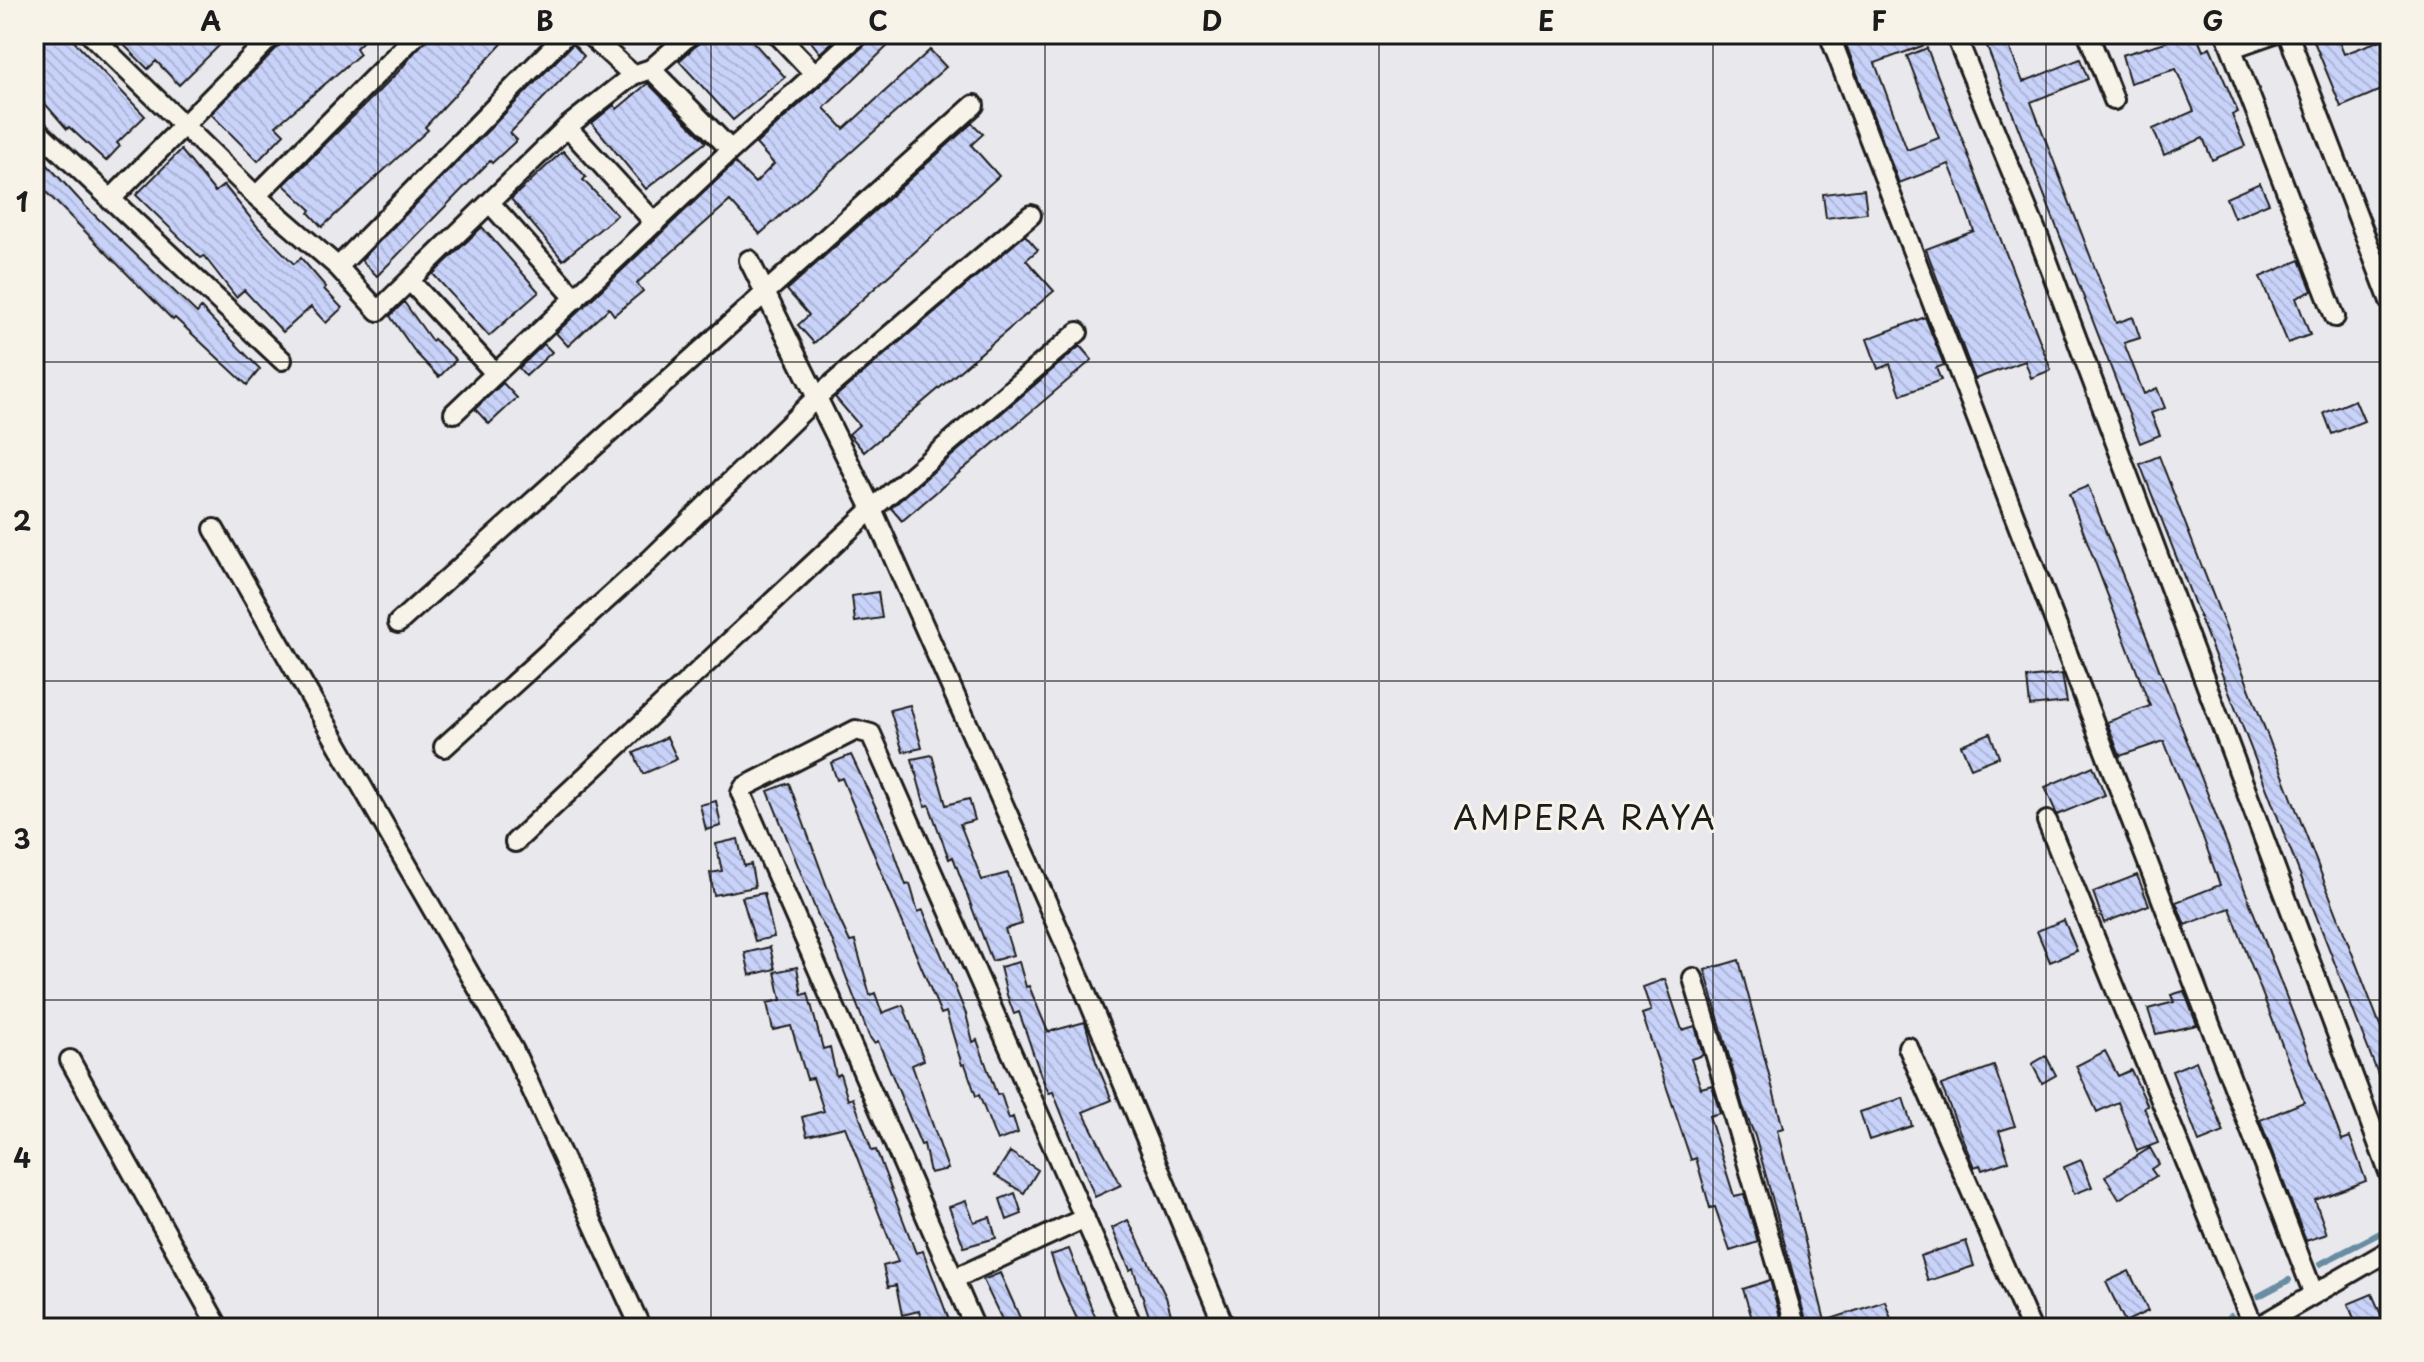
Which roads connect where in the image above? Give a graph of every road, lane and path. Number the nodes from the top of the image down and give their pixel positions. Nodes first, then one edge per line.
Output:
1 (274, 34) edge
2 (417, 34) edge
3 (566, 34) edge
4 (588, 34) edge
5 (691, 34) edge
6 (777, 34) edge
7 (859, 34) edge
8 (1829, 34) edge
9 (1955, 34) edge
10 (2088, 34) edge
11 (2272, 34) edge
12 (2288, 34) edge
13 (103, 38) edge
14 (2229, 41) edge
15 (642, 72) junction
16 (813, 72) junction
17 (2114, 100) dead end
18 (974, 105) dead end
19 (186, 124) junction
20 (34, 127) edge
21 (567, 127) junction
22 (731, 150) junction
23 (256, 196) junction
24 (110, 200) junction
25 (490, 203) junction
26 (1031, 215) dead end
27 (655, 223) junction
28 (749, 260) dead end
29 (338, 267) junction
30 (410, 281) junction
31 (764, 291) junction
32 (576, 299) junction
33 (2390, 301) edge
34 (2335, 317) dead end
35 (1078, 332) dead end
36 (282, 360) dead end
37 (494, 372) junction
38 (817, 397) junction
39 (454, 413) dead end
40 (872, 509) junction
41 (214, 529) dead end
42 (398, 623) dead end
43 (444, 747) dead end
44 (2047, 821) dead end
45 (515, 842) dead end
46 (1693, 978) dead end
47 (1908, 1047) dead end
48 (70, 1060) dead end
49 (2390, 1175) edge
50 (1085, 1218) junction
51 (2390, 1250) edge
52 (954, 1279) junction
53 (2313, 1292) junction
54 (219, 1328) edge
55 (641, 1328) edge
56 (975, 1328) edge
57 (1133, 1328) edge
58 (1225, 1328) edge
59 (1796, 1328) edge
60 (2031, 1328) edge
61 (2255, 1328) edge

1 - 19 street
2 - 23 street
3 - 29 street
4 - 15 street
5 - 15 street
6 - 16 street
7 - 16 street
8 - 53 street
9 - 49 street
10 - 17 street
11 - 14 street
12 - 33 street
13 - 19 street
14 - 34 street
15 - 21 street
15 - 22 street
16 - 22 street
18 - 31 street
19 - 23 street
19 - 24 street
20 - 24 street
21 - 25 street
21 - 27 street
22 - 27 street
23 - 29 street
24 - 36 street
25 - 30 street
25 - 32 street
26 - 38 street
27 - 32 street
28 - 31 street
29 - 30 street
30 - 37 street
31 - 38 street
31 - 42 street
32 - 37 street
35 - 40 street
37 - 39 street
38 - 40 street
38 - 43 street
40 - 45 street
40 - 58 street
41 - 55 street
44 - 61 street
46 - 59 street
47 - 60 street
48 - 54 street
50 - 52 street
50 - 52 street
50 - 57 street
51 - 53 street
52 - 56 street
53 - 61 street

